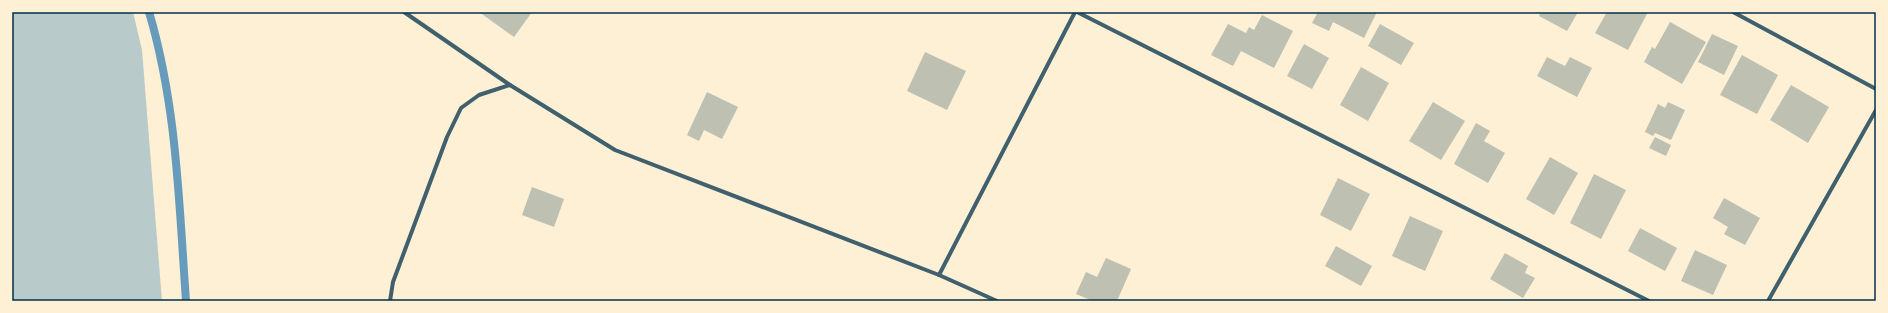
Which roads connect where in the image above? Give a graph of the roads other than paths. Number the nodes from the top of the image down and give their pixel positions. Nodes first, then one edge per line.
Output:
1 (404, 12) edge
2 (1076, 12) edge
3 (1733, 12) edge
4 (510, 85) junction
5 (1876, 89) edge
6 (1876, 110) edge
7 (940, 275) junction
8 (390, 301) edge
9 (997, 301) edge
10 (1649, 301) edge
11 (1768, 301) edge

1 - 4 street
2 - 7 street
2 - 10 street
3 - 5 street
4 - 7 street
4 - 8 street
6 - 11 street
7 - 9 street

